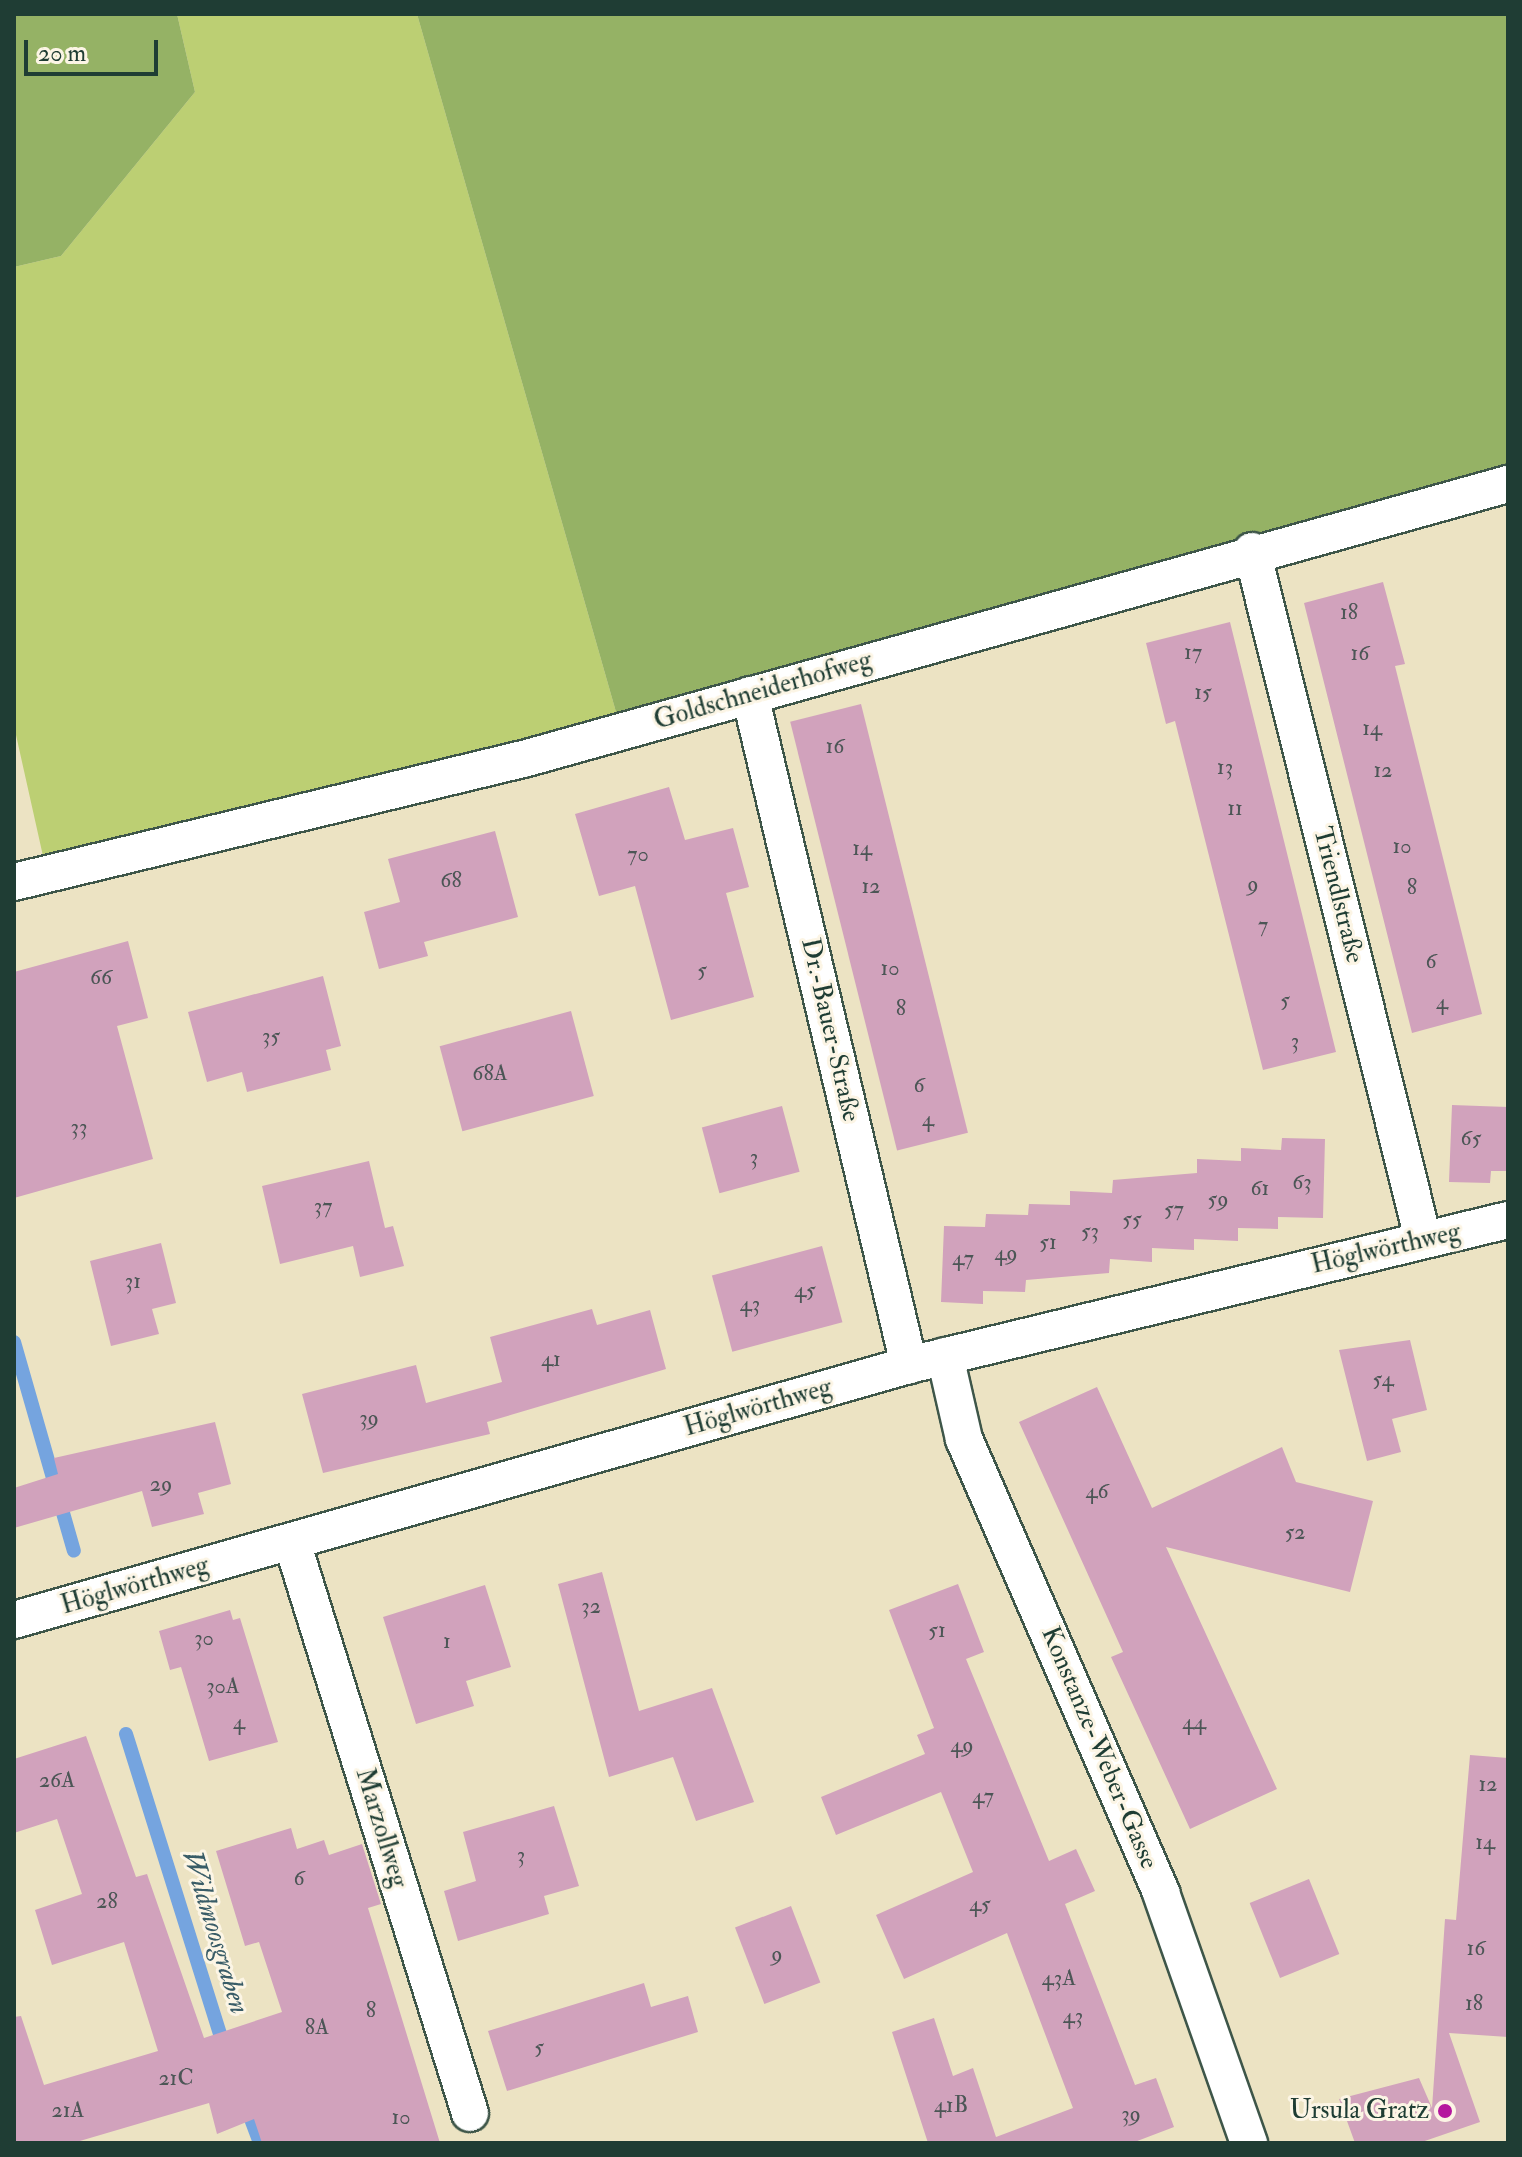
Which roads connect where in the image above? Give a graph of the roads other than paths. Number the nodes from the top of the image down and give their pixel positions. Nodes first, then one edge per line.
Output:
1 (1508, 484) edge
2 (1252, 551) junction
3 (750, 695) junction
4 (14, 882) edge
5 (1508, 1220) edge
6 (1423, 1239) junction
7 (945, 1356) junction
8 (909, 1365) junction
9 (292, 1542) junction
10 (14, 1620) edge
11 (470, 2113) dead end
12 (1249, 2143) edge

1 - 2 street, Goldschneiderhofweg
2 - 3 street, Goldschneiderhofweg
2 - 6 street, Triendlstraße
3 - 4 street, Goldschneiderhofweg
3 - 8 street, Dr.-Bauer-Straße
5 - 6 street, Höglwörthweg
6 - 7 street, Höglwörthweg
7 - 8 street, Höglwörthweg
7 - 12 street, Konstanze-Weber-Gasse
8 - 9 street, Höglwörthweg
9 - 10 street, Höglwörthweg
9 - 11 street, Marzollweg

